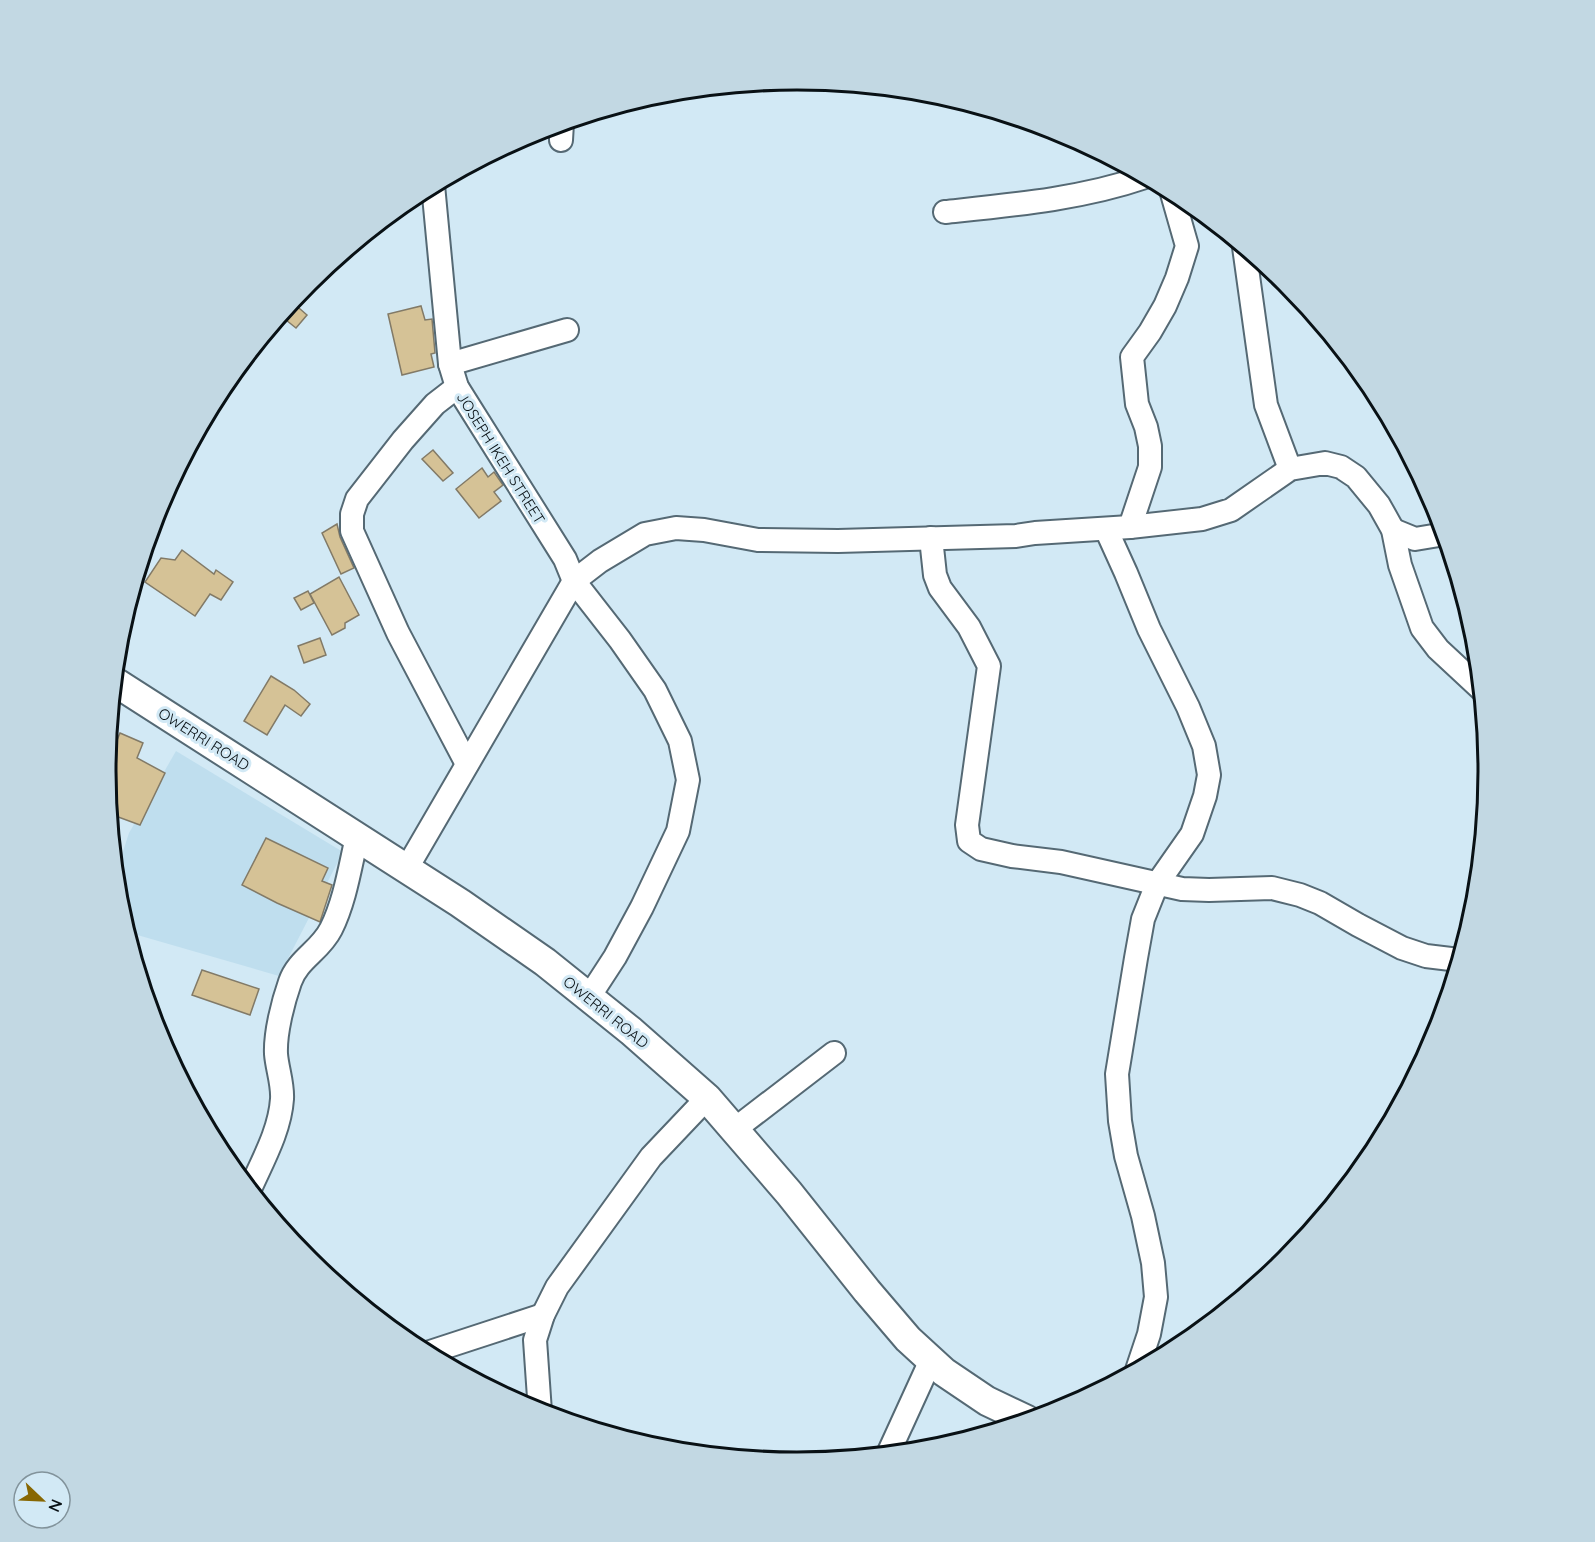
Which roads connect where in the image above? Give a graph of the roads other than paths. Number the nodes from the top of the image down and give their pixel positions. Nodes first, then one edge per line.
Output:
1 (1136, 180) edge
2 (434, 196) edge
3 (1175, 204) edge
4 (945, 212) dead end
5 (1245, 258) edge
6 (567, 330) dead end
7 (450, 364) junction
8 (457, 387) junction
9 (1290, 469) junction
10 (1130, 528) junction
11 (1106, 529) junction
12 (1393, 530) junction
13 (1436, 535) edge
14 (931, 538) junction
15 (574, 581) junction
16 (1473, 681) edge
17 (122, 686) edge
18 (467, 764) junction
19 (357, 837) junction
20 (407, 868) junction
21 (1157, 884) junction
22 (1451, 959) edge
23 (589, 998) junction
24 (834, 1053) dead end
25 (707, 1098) junction
26 (735, 1129) junction
27 (254, 1181) edge
28 (543, 1315) junction
29 (438, 1349) edge
30 (1141, 1359) edge
31 (931, 1360) junction
32 (539, 1401) edge
33 (1017, 1415) edge
34 (892, 1445) edge

1 - 4 street
2 - 7 street, JOSEPH IKEH STREET
3 - 10 street
5 - 9 street
6 - 7 street
7 - 8 street, JOSEPH IKEH STREET
8 - 15 street, JOSEPH IKEH STREET
8 - 18 street
9 - 10 street
9 - 12 street
10 - 11 street
11 - 14 street
11 - 21 street
12 - 13 street
12 - 16 street
14 - 15 street
14 - 21 street
15 - 18 street
15 - 23 street, JOSEPH IKEH STREET
17 - 19 main road, OWERRI ROAD
18 - 20 street
19 - 20 main road, OWERRI ROAD
19 - 27 street
20 - 23 main road, OWERRI ROAD
21 - 22 street
21 - 30 street
23 - 25 main road, OWERRI ROAD
24 - 26 street
25 - 26 main road, OWERRI ROAD
25 - 28 street
26 - 31 main road, OWERRI ROAD
28 - 29 street
28 - 32 street
31 - 33 main road, OWERRI ROAD
31 - 34 street

